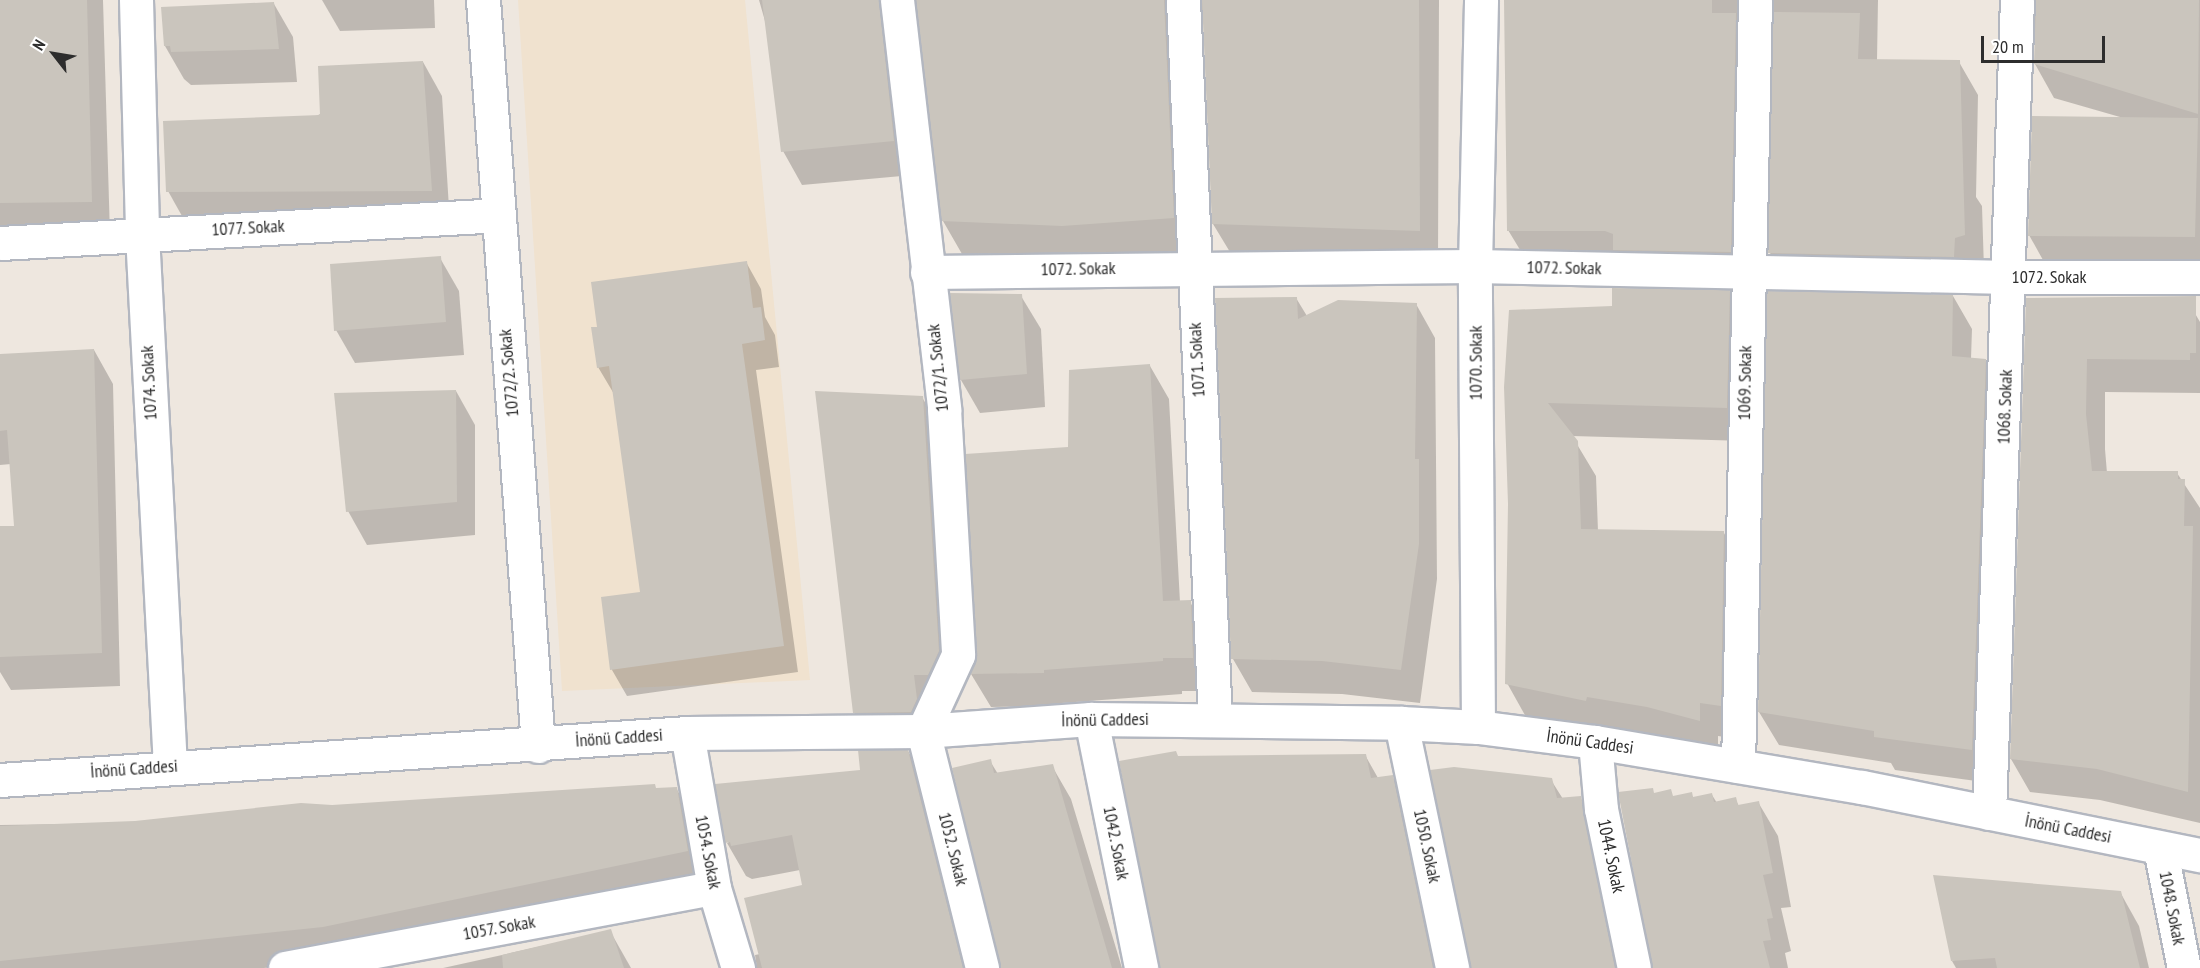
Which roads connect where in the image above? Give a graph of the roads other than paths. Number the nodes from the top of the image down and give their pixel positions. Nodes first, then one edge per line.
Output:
1 (136, 0) edge
2 (483, 0) edge
3 (897, 0) edge
4 (1183, 0) edge
5 (1481, 0) edge
6 (1755, 0) edge
7 (2017, 0) edge
8 (496, 215) junction
9 (142, 234) junction
10 (0, 243) edge
11 (1475, 266) junction
12 (1192, 267) junction
13 (927, 272) junction
14 (1748, 273) junction
15 (2010, 277) junction
16 (2200, 277) edge
17 (1090, 718) junction
18 (1215, 720) junction
19 (1401, 723) junction
20 (1478, 727) junction
21 (923, 731) junction
22 (687, 733) junction
23 (1595, 742) junction
24 (538, 746) junction
25 (170, 766) junction
26 (1738, 766) junction
27 (0, 780) edge
28 (1989, 813) junction
29 (2160, 848) junction
30 (2200, 855) edge
31 (714, 888) junction
32 (285, 968) edge
33 (738, 968) edge
34 (982, 968) edge
35 (1141, 968) edge
36 (1452, 968) edge
37 (1634, 968) edge
38 (2184, 968) edge

1 - 9 street, 1074. Sokak
2 - 8 street, 1072/2. Sokak
3 - 13 street, 1072/1. Sokak
4 - 12 street, 1071. Sokak
5 - 11 street, 1070. Sokak
6 - 14 street, 1069. Sokak
7 - 15 street, 1068. Sokak
8 - 9 street, 1077. Sokak
8 - 24 street, 1072/2. Sokak
9 - 10 street, 1077. Sokak
9 - 25 street, 1074. Sokak
11 - 12 street, 1072. Sokak
11 - 14 street, 1072. Sokak
11 - 20 street, 1070. Sokak
12 - 13 street, 1072. Sokak
12 - 18 street, 1071. Sokak
13 - 21 street, 1072/1. Sokak
14 - 15 street, 1072. Sokak
14 - 26 street, 1069. Sokak
15 - 16 street, 1072. Sokak
15 - 28 street, 1068. Sokak
17 - 18 street, İnönü Caddesi
17 - 21 street, İnönü Caddesi
17 - 35 street, 1042. Sokak
18 - 19 street, İnönü Caddesi
19 - 20 street, İnönü Caddesi
19 - 36 street, 1050. Sokak
20 - 23 street, İnönü Caddesi
21 - 22 street, İnönü Caddesi
21 - 34 street, 1052. Sokak
22 - 24 street, İnönü Caddesi
22 - 31 street, 1054. Sokak
23 - 26 street, İnönü Caddesi
23 - 37 street, 1044. Sokak
24 - 25 street, İnönü Caddesi
25 - 27 street, İnönü Caddesi
26 - 28 street, İnönü Caddesi
28 - 29 street, İnönü Caddesi
29 - 30 street, İnönü Caddesi
29 - 38 street, 1048. Sokak
31 - 32 street, 1057. Sokak
31 - 33 street, 1054. Sokak

